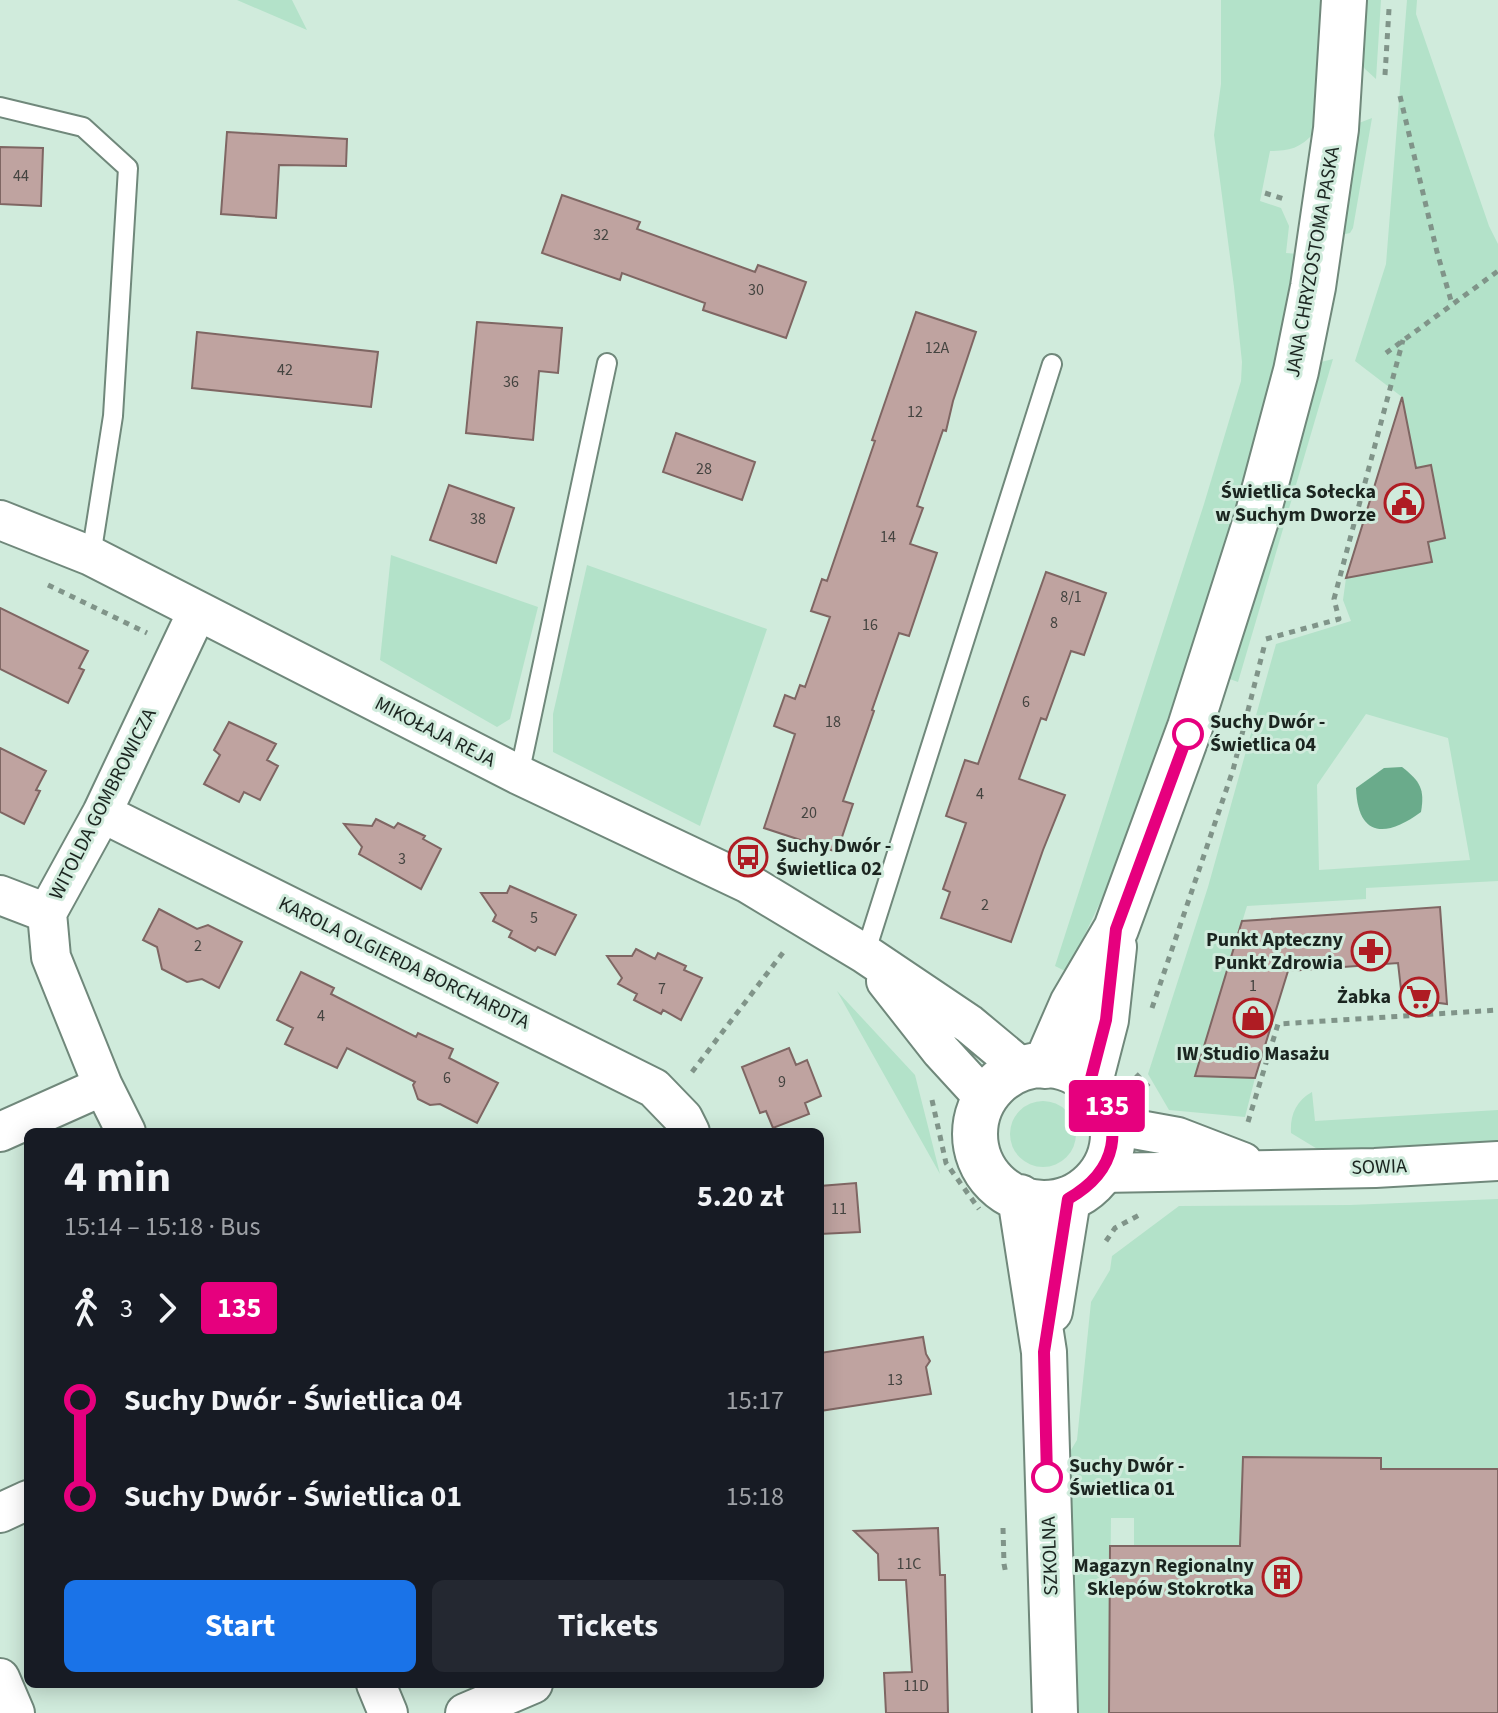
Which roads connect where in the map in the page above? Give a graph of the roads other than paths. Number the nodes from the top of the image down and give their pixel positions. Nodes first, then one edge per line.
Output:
1 (1344, 0) edge
2 (0, 107) edge
3 (607, 363) dead end
4 (1052, 364) dead end
5 (0, 520) edge
6 (91, 556) junction
7 (197, 612) junction
8 (519, 775) junction
9 (102, 813) junction
10 (0, 895) edge
11 (47, 913) junction
12 (1116, 929) junction
13 (865, 954) junction
14 (1034, 1067) junction
15 (1090, 1082) junction
16 (103, 1086) junction
17 (985, 1099) junction
18 (679, 1117) edge
19 (1112, 1125) junction
20 (124, 1128) edge
21 (0, 1132) edge
22 (1498, 1161) edge
23 (1260, 1169) junction
24 (1084, 1186) junction
25 (1001, 1205) junction
26 (1044, 1352) junction
27 (24, 1502) edge
28 (0, 1513) edge
29 (0, 1678) edge
30 (378, 1688) edge
31 (524, 1688) edge
32 (15, 1713) edge
33 (388, 1713) edge
34 (465, 1713) edge
35 (1055, 1713) edge

1 - 12 street, JANA CHRYZOSTOMA PASKA
2 - 6 lane
3 - 8 lane
4 - 13 lane
5 - 6 street, MIKOŁAJA REJA
6 - 7 street, MIKOŁAJA REJA
7 - 8 street, MIKOŁAJA REJA
7 - 9 street, WITOLDA GOMBROWICZA
8 - 13 street, MIKOŁAJA REJA
9 - 11 street, WITOLDA GOMBROWICZA
9 - 18 street, KAROLA OLGIERDA BORCHARDTA
10 - 11 street
11 - 16 street, WITOLDA GOMBROWICZA
12 - 14 street, JANA CHRYZOSTOMA PASKA
12 - 15 street, JANA CHRYZOSTOMA PASKA
13 - 14 street, MIKOŁAJA REJA
13 - 17 street, MIKOŁAJA REJA
14 - 15 street
14 - 17 street
15 - 19 street
16 - 20 street, WITOLDA GOMBROWICZA
16 - 21 street
17 - 25 street
19 - 23 street, SOWIA
19 - 24 street
22 - 23 street, SOWIA
23 - 24 street, SOWIA
24 - 25 street
24 - 26 street, SZKOLNA
25 - 26 street, SZKOLNA
26 - 35 street, SZKOLNA
27 - 28 street
29 - 32 street
30 - 33 street
31 - 34 street

